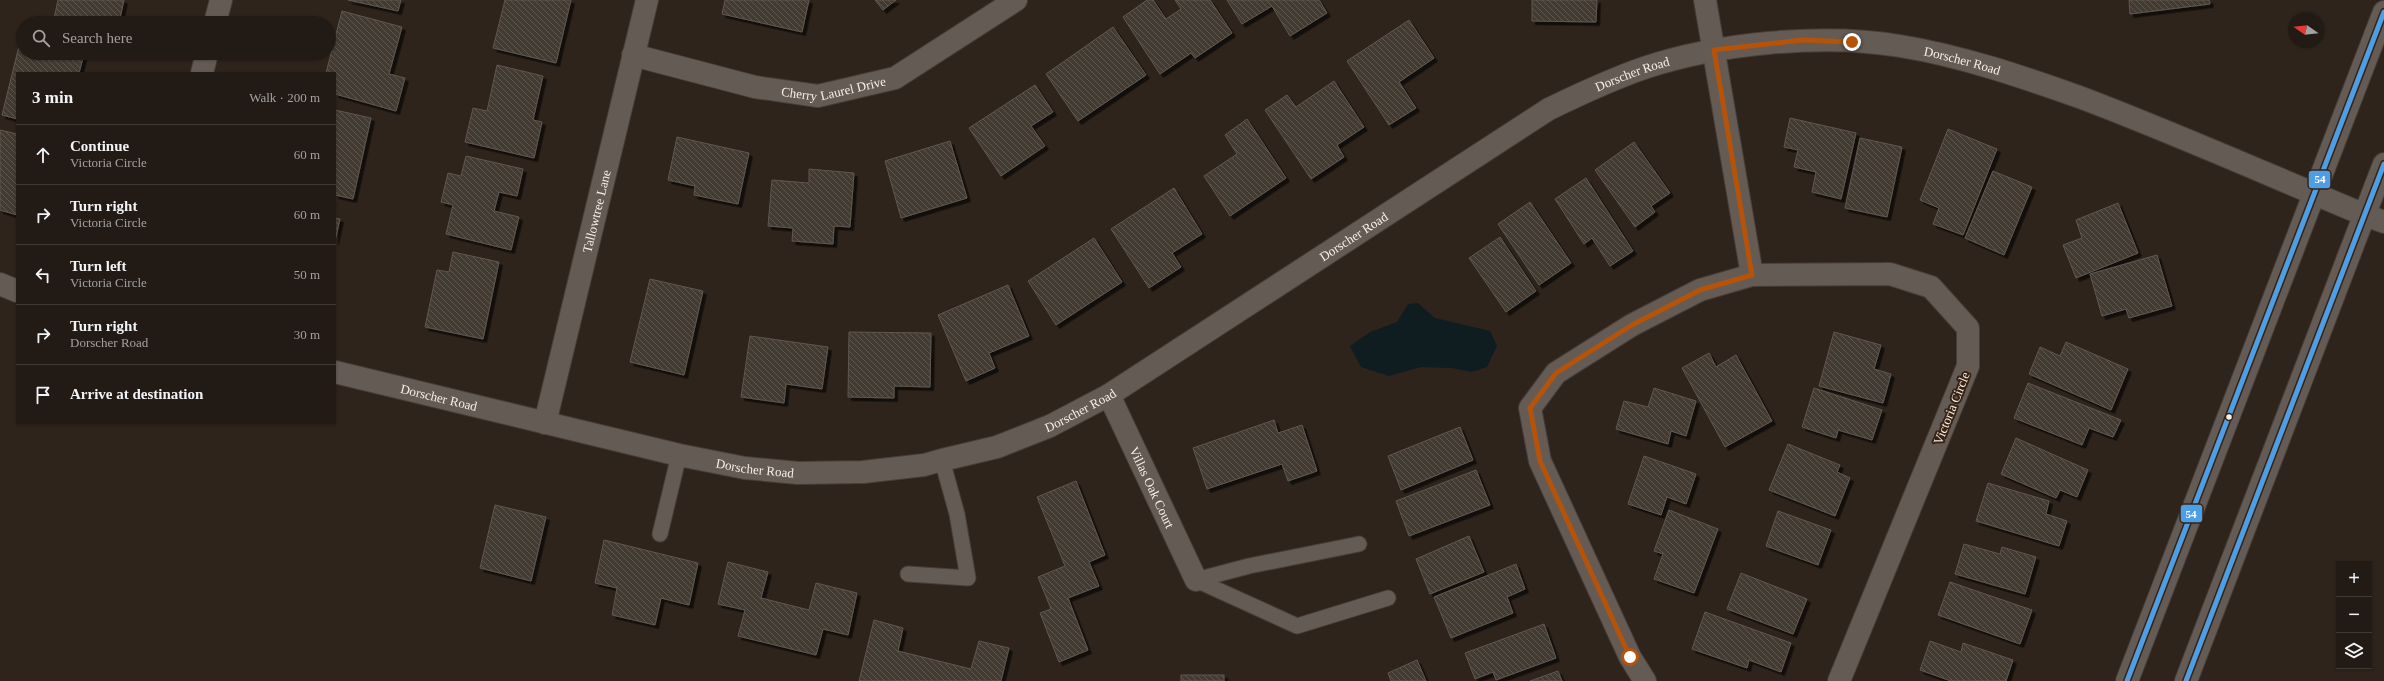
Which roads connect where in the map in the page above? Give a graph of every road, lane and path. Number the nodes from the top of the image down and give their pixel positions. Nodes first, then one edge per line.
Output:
1 (221, 0) edge
2 (647, 0) edge
3 (1016, 0) edge
4 (1705, 0) edge
5 (2384, 12) edge
6 (217, 16) edge
7 (1714, 50) junction
8 (633, 55) junction
9 (205, 60) edge
10 (202, 72) edge
11 (2384, 164) edge
12 (2316, 194) junction
13 (2374, 218) edge
14 (1752, 275) junction
15 (0, 284) edge
16 (16, 291) edge
17 (336, 372) edge
18 (1108, 395) junction
19 (546, 422) junction
20 (678, 455) junction
21 (942, 460) junction
22 (660, 534) dead end
23 (1358, 544) dead end
24 (908, 574) dead end
25 (1196, 580) junction
26 (1388, 598) dead end
27 (1645, 681) edge
28 (1839, 681) edge
29 (2127, 681) edge
30 (2186, 681) edge

1 - 6 street
2 - 8 street, Tallowtree Lane
3 - 8 street, Cherry Laurel Drive
4 - 7 street
5 - 12 street
7 - 12 street, Dorscher Road
7 - 14 street
7 - 18 street, Dorscher Road
8 - 19 street, Tallowtree Lane
9 - 10 street
11 - 13 street
12 - 13 street, Dorscher Road
12 - 29 street
13 - 30 street
14 - 27 street, Victoria Circle
14 - 28 street, Victoria Circle
15 - 16 street
17 - 19 street, Dorscher Road
18 - 21 street, Dorscher Road
18 - 25 street, Villas Oak Court
19 - 20 street, Dorscher Road
20 - 21 street, Dorscher Road
20 - 22 lane
21 - 24 lane
23 - 25 lane
25 - 26 lane

